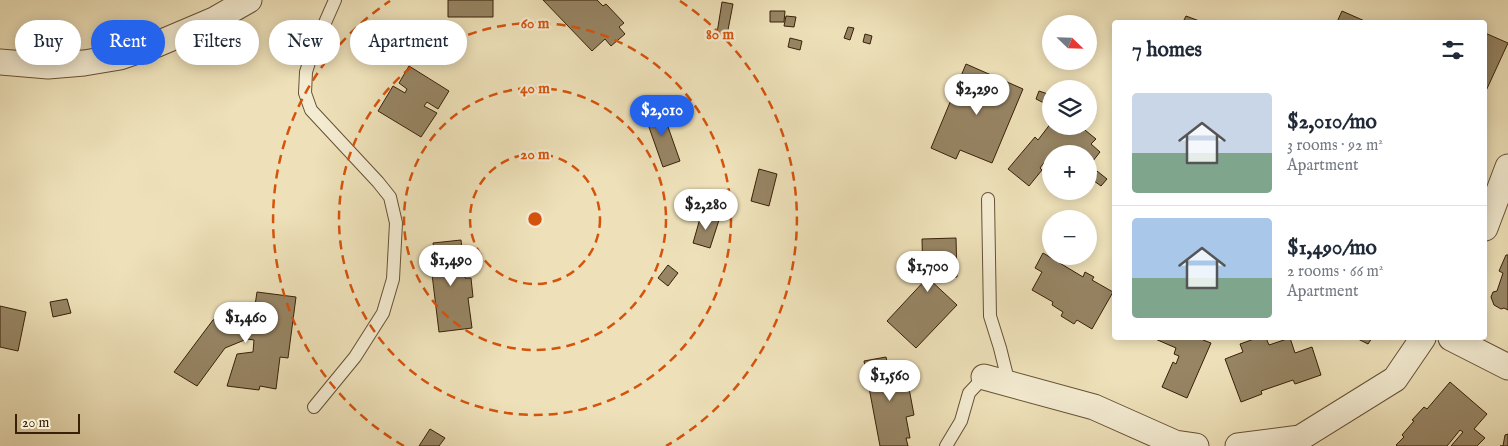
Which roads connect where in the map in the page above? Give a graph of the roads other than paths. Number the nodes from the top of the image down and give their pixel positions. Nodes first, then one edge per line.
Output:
1 (249, 0) edge
2 (335, 0) edge
3 (0, 62) edge
4 (1508, 167) edge
5 (988, 199) dead end
6 (1487, 223) edge
7 (1422, 340) edge
8 (1455, 340) edge
9 (1508, 367) edge
10 (984, 377) joint
11 (1009, 384) junction
12 (314, 407) dead end
13 (1182, 445) edge
14 (946, 446) edge
15 (1238, 446) edge

1 - 3 street
2 - 12 lane
4 - 6 street
5 - 11 lane
7 - 15 street
8 - 9 street
10 - 11 street
10 - 14 lane
11 - 13 street

